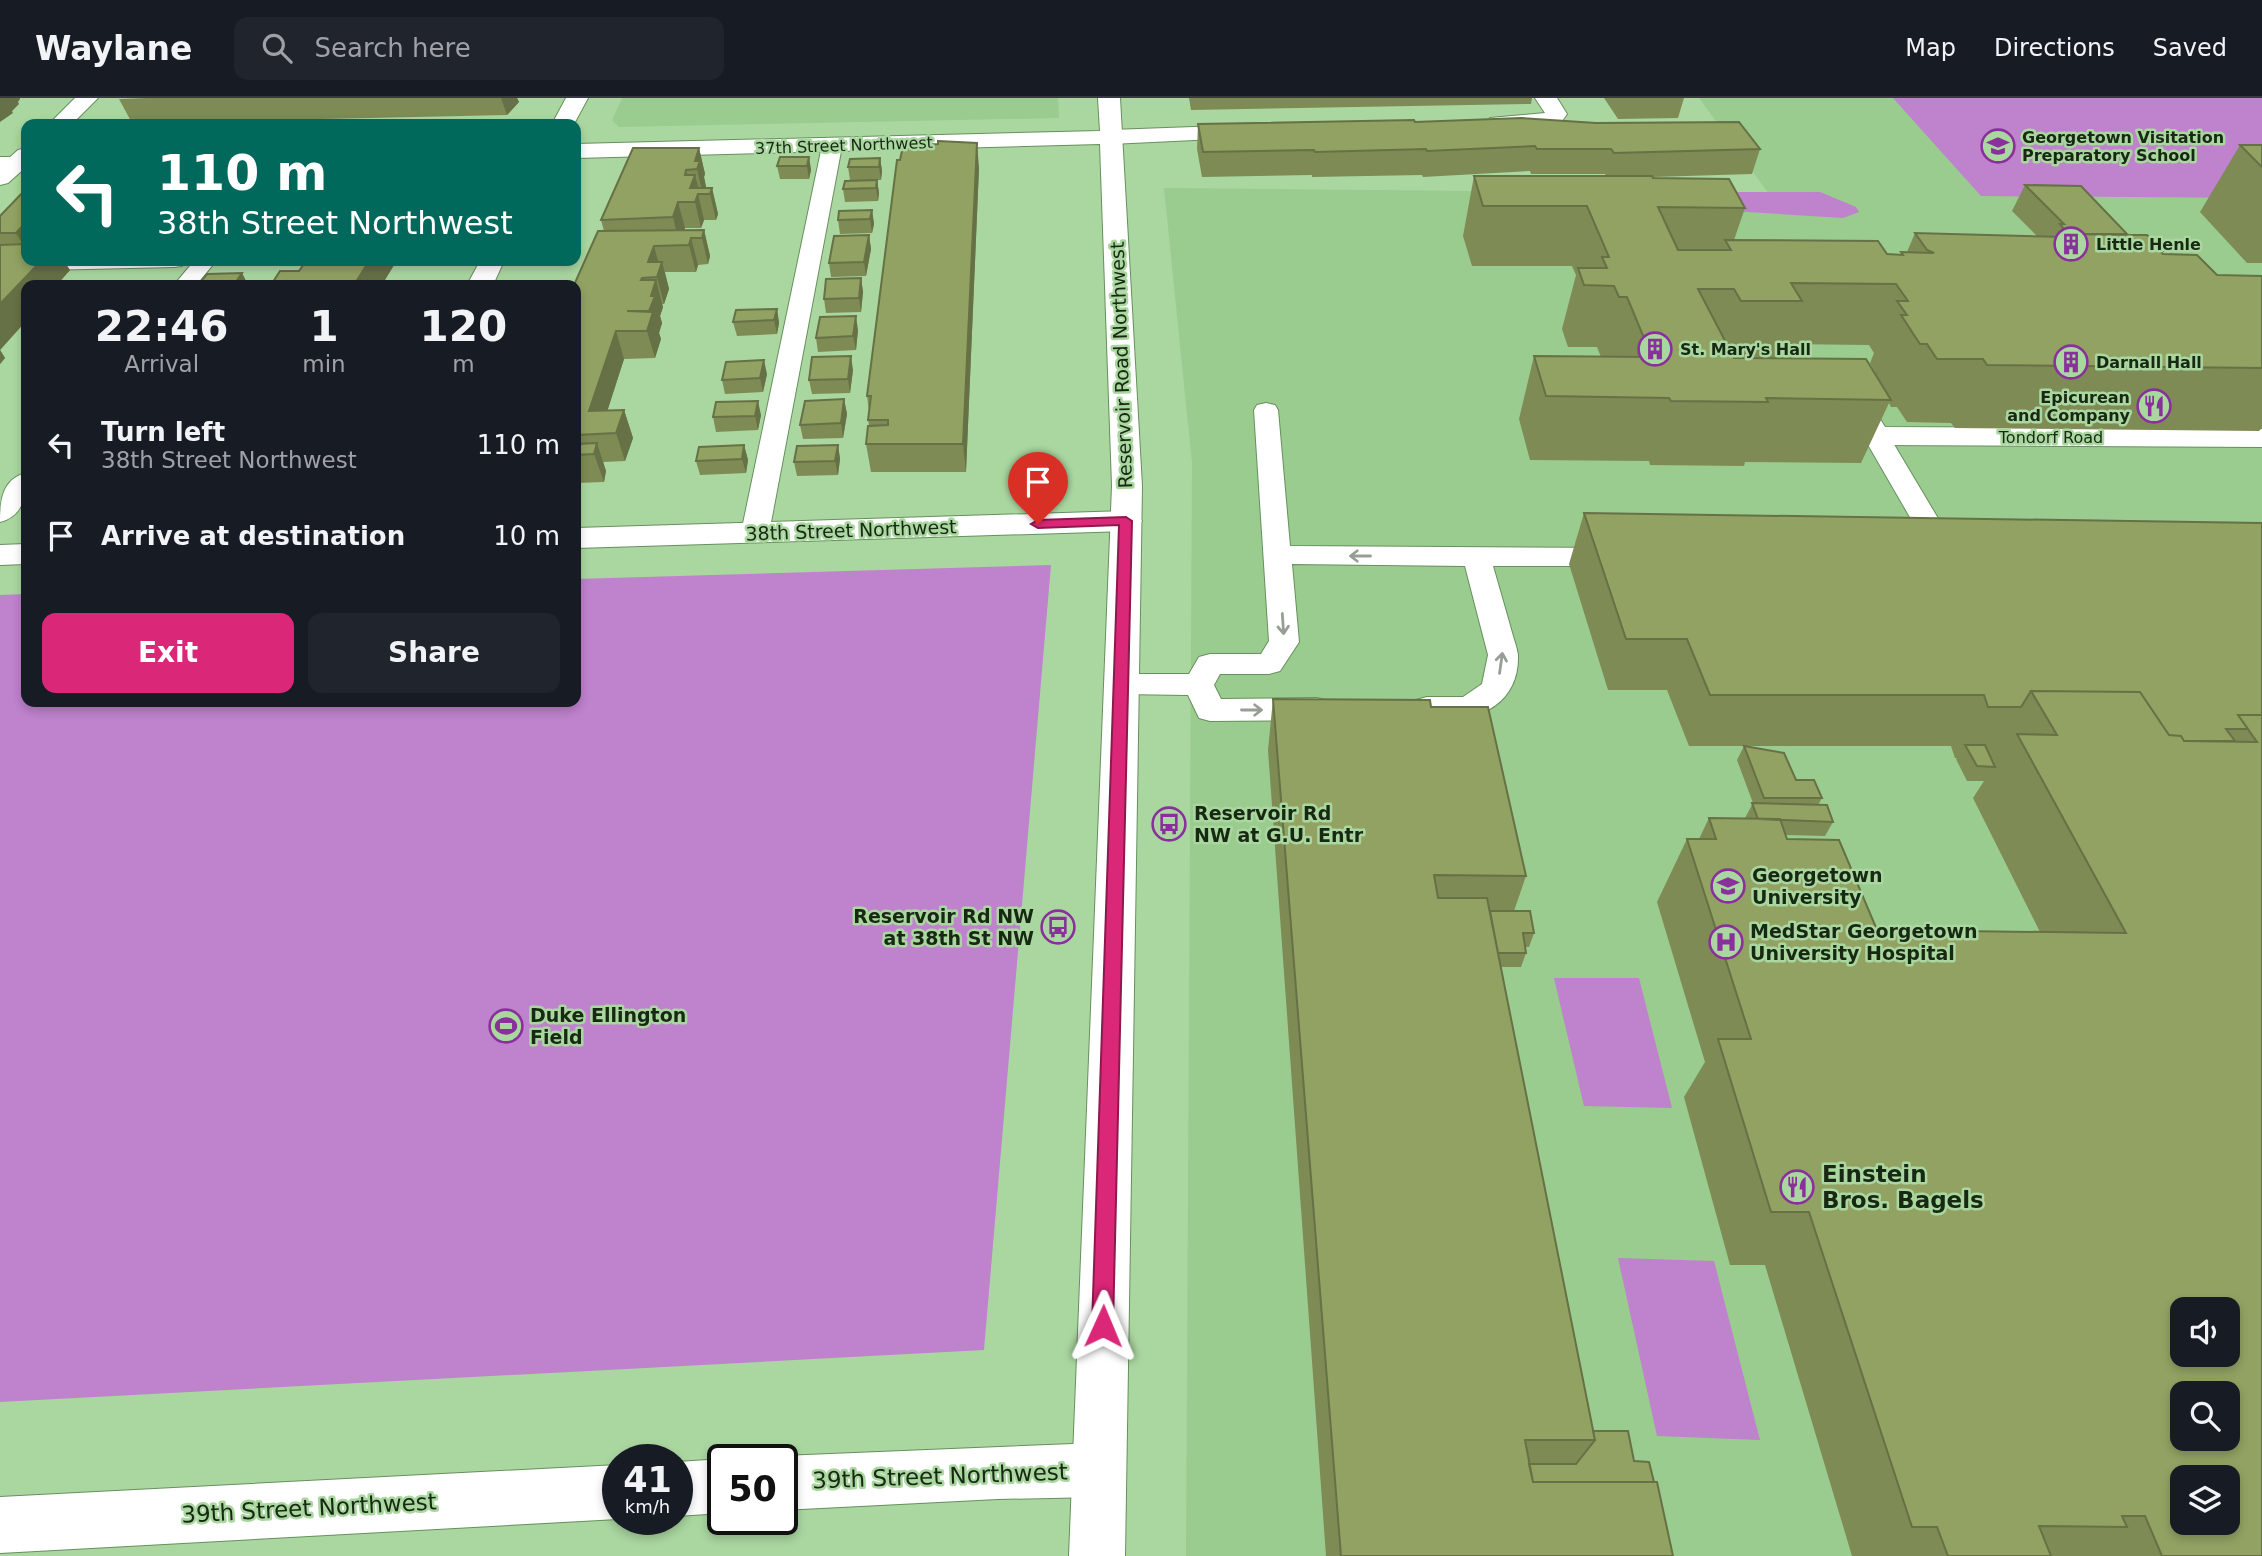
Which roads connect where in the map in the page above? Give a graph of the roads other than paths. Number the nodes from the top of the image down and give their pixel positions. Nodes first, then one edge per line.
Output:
1 (87, 98) edge
2 (576, 98) edge
3 (1109, 98) edge
4 (1549, 108) edge
5 (65, 119) edge
6 (566, 119) edge
7 (1480, 124) edge
8 (1576, 126) edge
9 (1273, 131) edge
10 (1111, 137) junction
11 (832, 146) junction
12 (581, 151) edge
13 (0, 265) edge
14 (21, 265) edge
15 (201, 266) edge
16 (190, 280) edge
17 (1858, 405) edge
18 (1266, 410) dead end
19 (1876, 436) junction
20 (2262, 438) edge
21 (21, 487) edge
22 (0, 514) edge
23 (1126, 521) junction
24 (755, 533) junction
25 (581, 538) edge
26 (21, 554) edge
27 (0, 555) edge
28 (1278, 555) junction
29 (1477, 556) junction
30 (1642, 557) edge
31 (1951, 563) edge
32 (1121, 684) junction
33 (1199, 685) junction
34 (1402, 708) edge
35 (1347, 709) edge
36 (1098, 1470) junction
37 (798, 1482) edge
38 (602, 1493) edge
39 (0, 1525) edge
40 (1097, 1556) edge

1 - 5 street
2 - 6 street
3 - 10 street, Reservoir Road Northwest
4 - 7 street
4 - 8 lane
9 - 10 street, 37th Street Northwest
10 - 11 street, 37th Street Northwest
10 - 23 street, Reservoir Road Northwest
11 - 12 street, 37th Street Northwest
11 - 24 lane
13 - 14 lane
15 - 16 lane
17 - 19 street
18 - 28 lane
19 - 20 street, Tondorf Road
19 - 31 lane
21 - 22 lane
23 - 24 street, 38th Street Northwest
23 - 32 street, Reservoir Road Northwest
24 - 25 street, 38th Street Northwest
26 - 27 street
29 -> 28 lane
28 -> 33 lane
29 - 30 lane
34 -> 29 lane
32 - 33 lane
32 - 36 street, Reservoir Road Northwest
33 -> 35 lane
36 - 37 street, 39th Street Northwest
36 - 40 street, Reservoir Road Northwest
38 - 39 street, 39th Street Northwest

